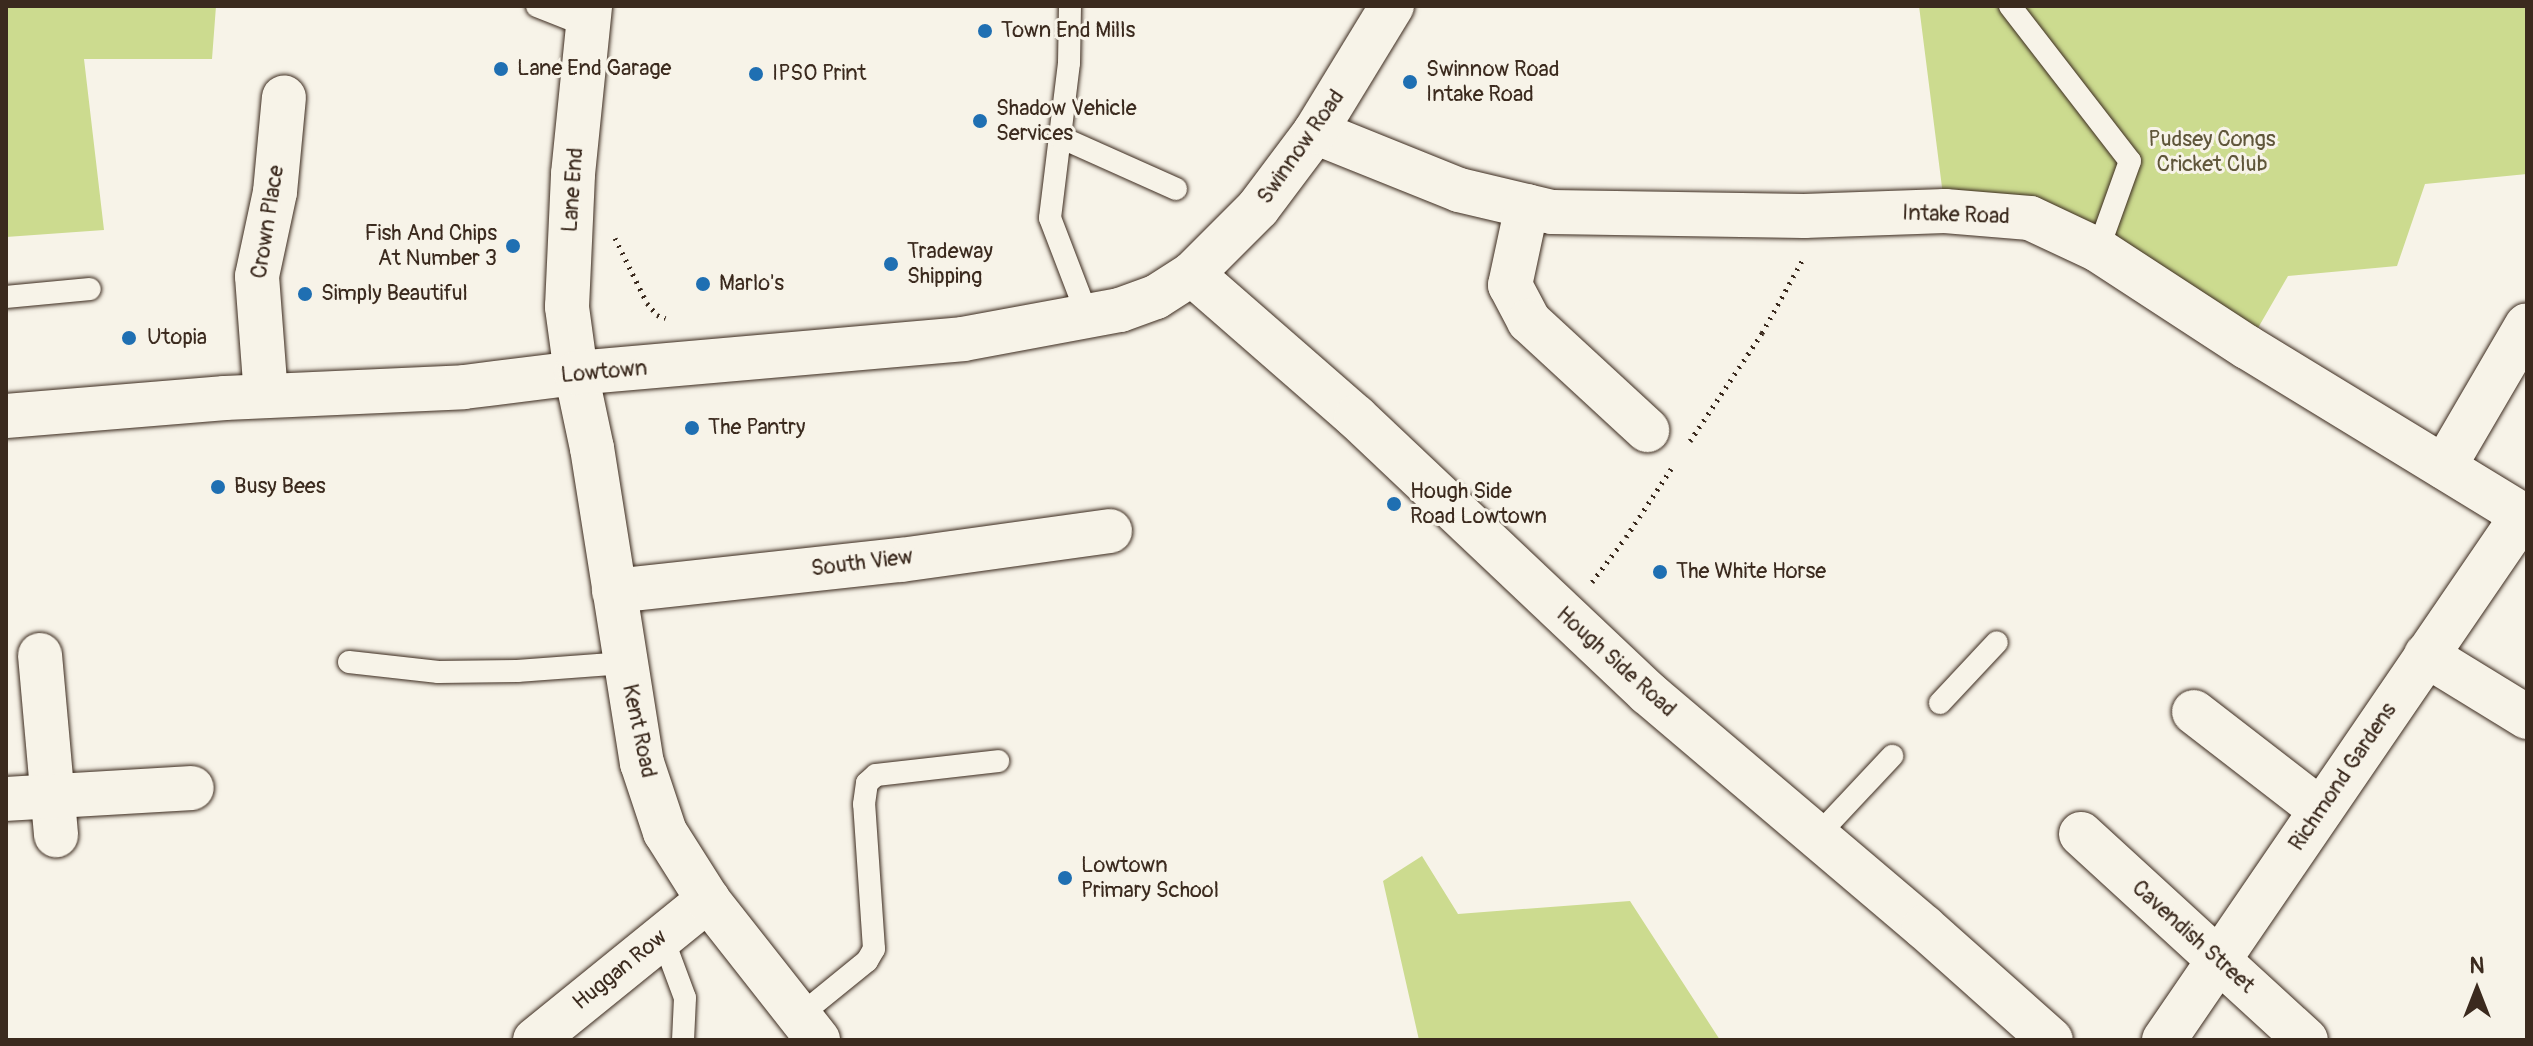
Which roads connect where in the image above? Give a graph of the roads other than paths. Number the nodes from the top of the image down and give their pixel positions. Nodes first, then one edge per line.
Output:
1 (537, 6) edge
2 (1070, 6) edge
3 (1392, 6) edge
4 (2010, 6) edge
5 (590, 17) edge
6 (284, 97) dead end
7 (1315, 132) junction
8 (1060, 137) junction
9 (1176, 189) dead end
10 (1527, 206) junction
11 (2098, 250) junction
12 (1192, 274) junction
13 (90, 289) dead end
14 (6, 297) edge
15 (1088, 317) junction
16 (2527, 325) edge
17 (576, 373) junction
18 (266, 396) junction
19 (6, 416) edge
20 (1647, 430) dead end
21 (2444, 467) junction
22 (2525, 516) edge
23 (1110, 531) dead end
24 (614, 591) junction
25 (1997, 642) dead end
26 (40, 655) dead end
27 (2426, 655) junction
28 (349, 662) dead end
29 (625, 663) junction
30 (1940, 703) dead end
31 (2194, 712) dead end
32 (2527, 717) edge
33 (1892, 756) dead end
34 (998, 761) dead end
35 (192, 788) dead end
36 (6, 799) edge
37 (2321, 810) junction
38 (54, 816) junction
39 (2081, 834) dead end
40 (1817, 836) junction
41 (708, 900) junction
42 (662, 936) junction
43 (2218, 960) junction
44 (808, 1029) edge
45 (534, 1039) edge
46 (683, 1040) edge
47 (2051, 1040) edge
48 (2164, 1040) edge
49 (2306, 1040) edge

1 - 5 lane
2 - 8 lane
3 - 7 street, Swinnow Road
4 - 11 lane
5 - 17 street, Lane End
6 - 18 street, Crown Place
7 - 10 street, Intake Road
7 - 12 street, Swinnow Road
8 - 9 lane
8 - 15 lane
10 - 11 street, Intake Road
10 - 20 street
11 - 21 street, Intake Road
12 - 15 street, Lowtown
12 - 40 street, Hough Side Road
13 - 14 lane
15 - 17 street, Lowtown
16 - 21 street
17 - 18 street, Lowtown
17 - 24 street, Kent Road
18 - 19 street, Lowtown
21 - 22 street, Intake Road
22 - 27 street, Richmond Gardens
23 - 24 street, South View
24 - 29 street, Kent Road
25 - 30 lane
26 - 38 street
27 - 32 street
27 - 37 street, Richmond Gardens
28 - 29 lane
29 - 41 street, Kent Road
31 - 37 street
33 - 40 lane
34 - 44 lane
35 - 38 street
36 - 38 street
37 - 43 street, Richmond Gardens
39 - 43 street, Cavendish Street
40 - 47 street, Hough Side Road
41 - 42 street, Huggan Row
41 - 44 street, Kent Road
42 - 45 street, Huggan Row
42 - 46 lane
43 - 48 street, Richmond Gardens
43 - 49 street, Cavendish Street

